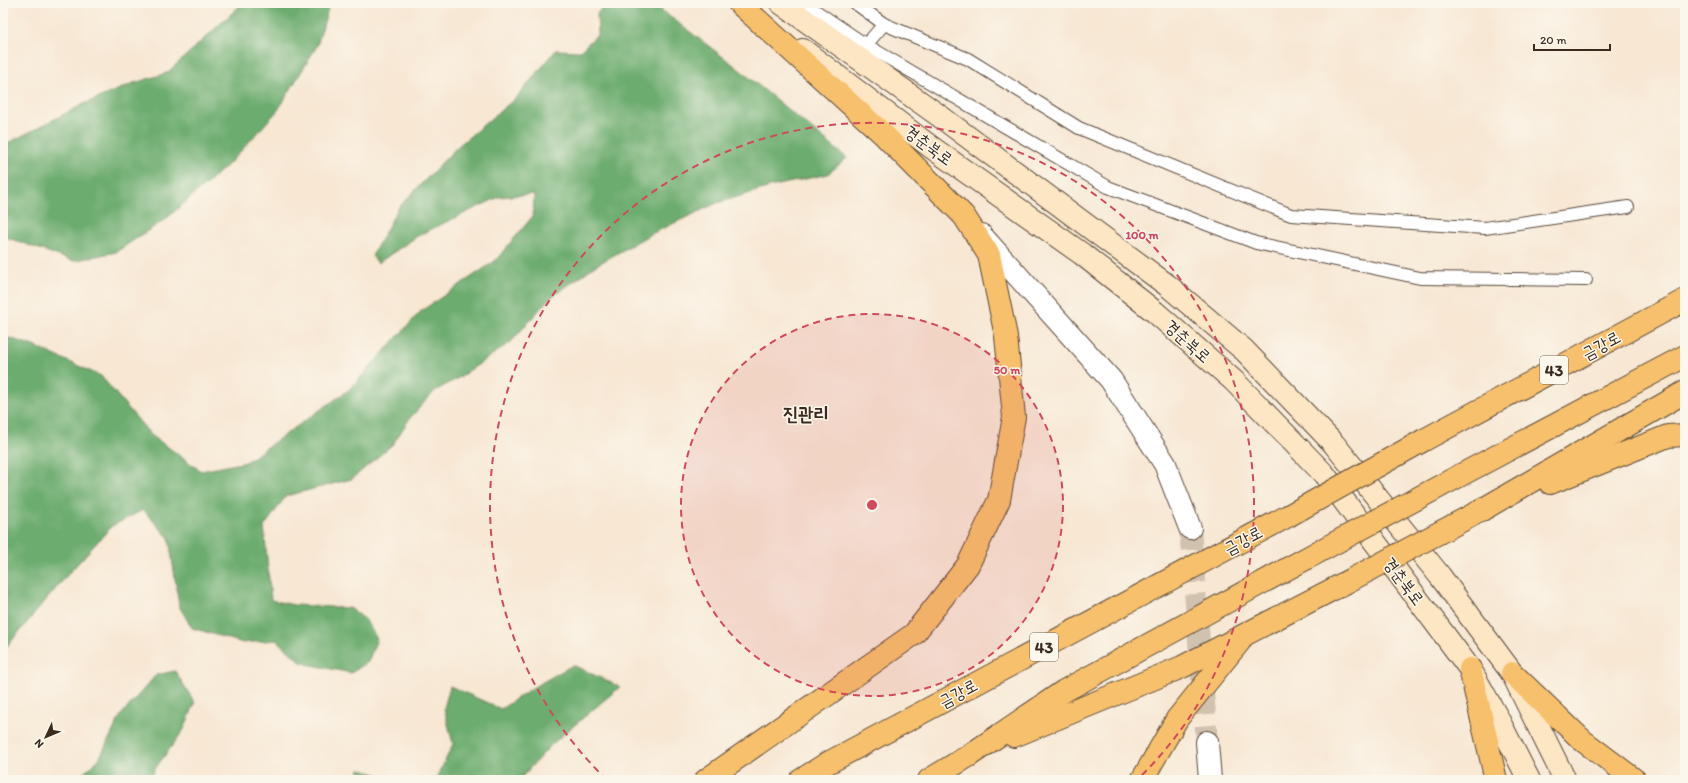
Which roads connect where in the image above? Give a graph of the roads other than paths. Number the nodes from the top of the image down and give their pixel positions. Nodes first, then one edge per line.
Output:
1 (740, 3) edge
2 (781, 3) edge
3 (804, 3) edge
4 (855, 3) edge
5 (884, 24) junction
6 (866, 45) junction
7 (1628, 207) dead end
8 (964, 216) junction
9 (1586, 280) dead end
10 (1685, 300) edge
11 (1685, 356) edge
12 (1685, 392) edge
13 (1685, 435) edge
14 (1480, 510) junction
15 (1190, 528) tunnel mouth
16 (1244, 635) junction
17 (1470, 669) junction
18 (1512, 674) junction
19 (1207, 742) tunnel mouth
20 (970, 755) junction
21 (706, 780) edge
22 (801, 780) edge
23 (929, 780) edge
24 (1142, 780) edge
25 (1210, 780) edge
26 (1496, 780) edge
27 (1528, 780) edge
28 (1565, 780) edge
29 (1635, 780) edge

1 - 8 highway
1 - 17 main road, 경춘북로
2 - 18 main road, 경춘북로
3 - 6 lane
4 - 5 lane
5 - 6 lane
5 - 7 lane
6 - 9 lane
8 - 15 street
8 - 21 highway
10 - 22 highway, 금강로 / 43, bridge
11 - 20 highway, bridge
12 - 14 highway
13 - 14 highway
14 - 16 highway, bridge
16 - 20 highway
16 - 24 highway
17 - 26 highway
17 - 27 main road, 경춘북로
18 - 28 main road, 경춘북로
18 - 29 highway
19 - 25 street
20 - 23 highway

